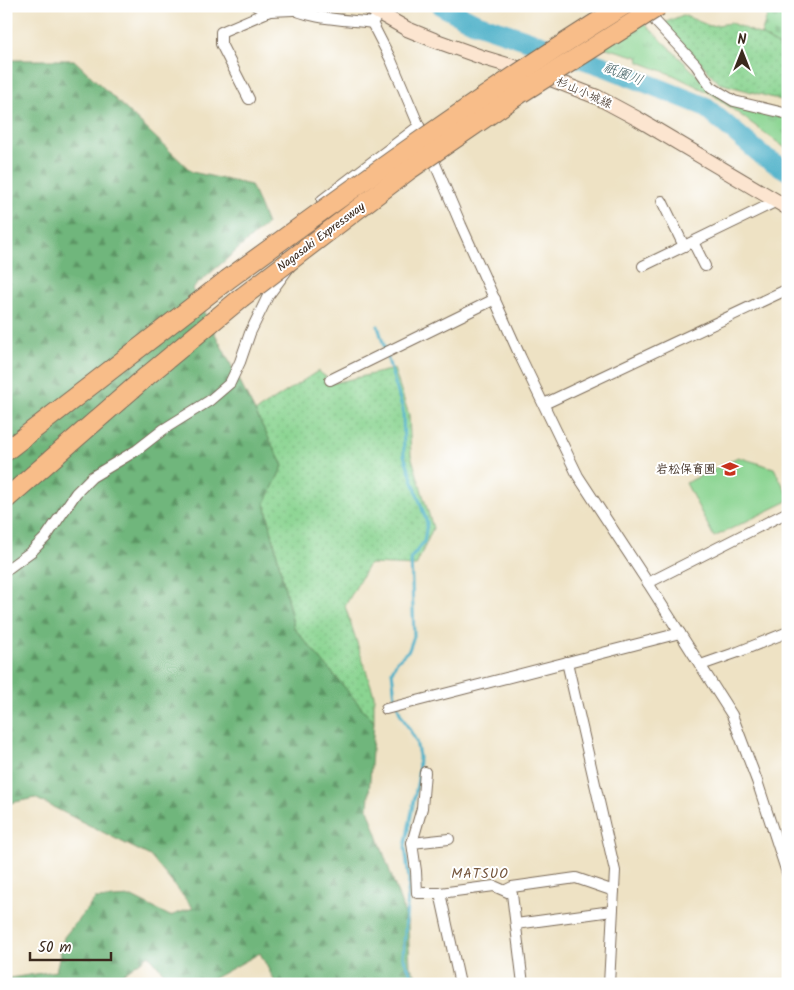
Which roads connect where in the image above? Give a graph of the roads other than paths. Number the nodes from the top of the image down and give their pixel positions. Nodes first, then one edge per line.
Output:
1 (256, 6) edge
2 (623, 6) edge
3 (646, 6) edge
4 (659, 6) edge
5 (290, 8) edge
6 (270, 10) junction
7 (373, 14) edge
8 (248, 99) dead end
9 (788, 114) edge
10 (419, 126) junction
11 (662, 201) dead end
12 (782, 205) edge
13 (688, 244) junction
14 (643, 266) dead end
15 (705, 266) dead end
16 (788, 289) edge
17 (495, 300) junction
18 (330, 380) dead end
19 (544, 404) junction
20 (6, 452) edge
21 (6, 499) edge
22 (788, 512) edge
23 (6, 570) edge
24 (648, 582) junction
25 (788, 632) edge
26 (680, 633) junction
27 (567, 662) junction
28 (701, 665) junction
29 (394, 707) dead end
30 (425, 772) dead end
31 (449, 839) dead end
32 (412, 842) junction
33 (785, 856) edge
34 (788, 876) edge
35 (506, 890) junction
36 (614, 891) junction
37 (440, 893) junction
38 (612, 911) junction
39 (516, 924) junction
40 (460, 984) edge
41 (523, 984) edge
42 (609, 984) edge

1 - 6 street
2 - 20 highway, Nagasaki Expressway, bridge
3 - 9 street
4 - 21 highway, Nagasaki Expressway, bridge
5 - 6 street
5 - 7 street
6 - 8 street
7 - 10 street
7 - 12 main road, 杉山小城線
10 - 17 street
10 - 23 street
11 - 13 street
12 - 13 street
13 - 14 street
13 - 15 street
16 - 19 street
17 - 18 street
17 - 19 street
19 - 24 street
22 - 24 street
24 - 26 street
25 - 28 street
26 - 27 street
26 - 28 street
27 - 29 street
27 - 36 street
28 - 33 street
30 - 32 street
31 - 32 street
32 - 37 street
33 - 34 street
35 - 36 street
35 - 37 street
35 - 39 street
36 - 38 street
37 - 40 street
38 - 39 street
38 - 42 street
39 - 41 street

